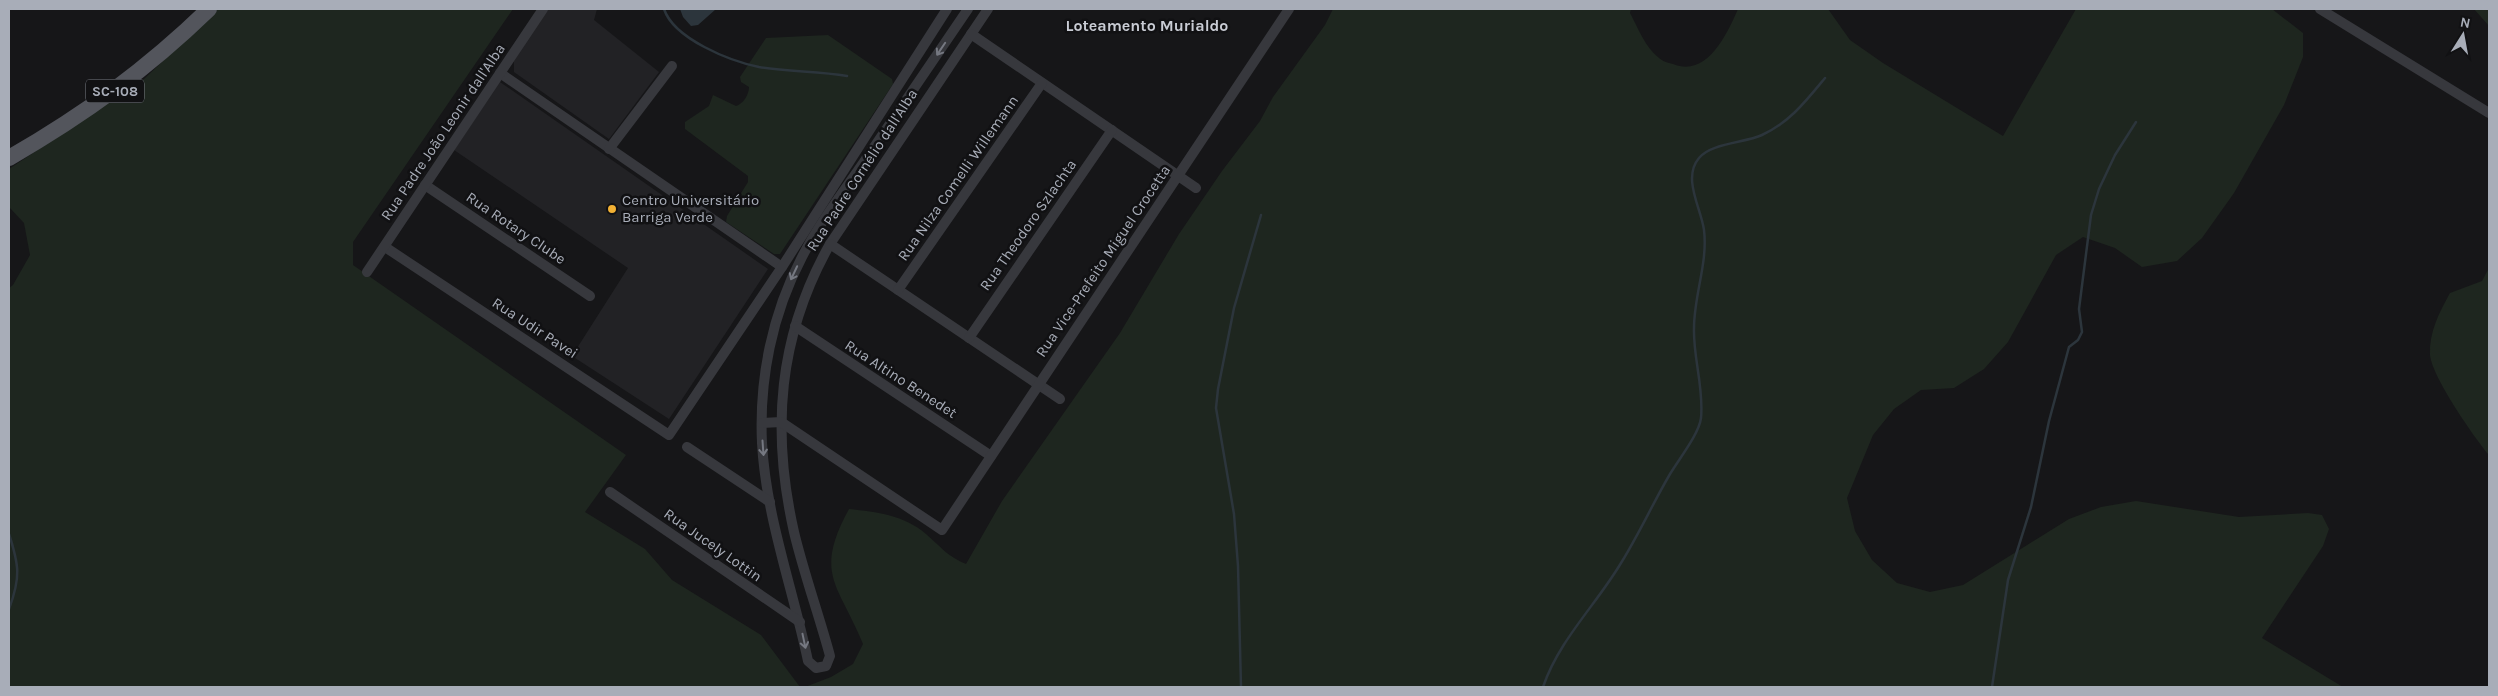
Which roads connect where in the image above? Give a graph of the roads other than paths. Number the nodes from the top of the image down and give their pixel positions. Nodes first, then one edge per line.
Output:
1 (209, 9) edge
2 (543, 9) edge
3 (947, 9) edge
4 (968, 9) edge
5 (988, 9) edge
6 (1289, 9) edge
7 (2320, 9) edge
8 (971, 34) junction
9 (672, 66) dead end
10 (500, 73) junction
11 (1042, 83) junction
12 (2489, 113) edge
13 (1112, 130) junction
14 (609, 149) junction
15 (9, 158) edge
16 (1178, 176) junction
17 (425, 185) junction
18 (1196, 188) dead end
19 (830, 244) junction
20 (384, 247) junction
21 (782, 268) junction
22 (367, 272) dead end
23 (898, 290) junction
24 (590, 296) dead end
25 (794, 326) junction
26 (969, 338) junction
27 (1039, 385) junction
28 (1060, 399) dead end
29 (781, 422) junction
30 (762, 423) junction
31 (687, 447) dead end
32 (991, 456) junction
33 (610, 492) dead end
34 (770, 502) junction
35 (800, 622) junction

1 - 15 main road, SC-108
2 - 10 street, Rua Padre João Leonir dall'Alba
3 - 21 street
4 -> 30 street, Rua Padre Cornélio dall'Alba
5 - 8 street, Rua Padre Cornélio dall'Alba
6 - 16 street, Rua Vice-Prefeito Miguel Crocetta
7 - 12 street
8 - 11 street
8 - 19 street, Rua Padre Cornélio dall'Alba
9 - 14 street
10 - 14 street
10 - 17 street, Rua Padre João Leonir dall'Alba
11 - 13 street
11 - 23 street, Rua Nilza Comelli Willemann
13 - 16 street
13 - 26 street, Rua Theodoro Szlachta
14 - 21 street
16 - 18 street
16 - 27 street, Rua Vice-Prefeito Miguel Crocetta
17 - 20 street, Rua Padre João Leonir dall'Alba
17 - 24 street, Rua Rotary Clube
19 - 23 street
19 - 25 street, Rua Padre Cornélio dall'Alba
20 - 21 street, Rua Udir Pavei
20 - 22 street, Rua Padre João Leonir dall'Alba
23 - 26 street
25 - 29 street, Rua Padre Cornélio dall'Alba
25 - 32 street, Rua Altino Benedet
26 - 27 street
27 - 28 street
27 - 32 street, Rua Vice-Prefeito Miguel Crocetta
29 - 30 street
29 - 32 street, Rua Vice-Prefeito Miguel Crocetta
35 -> 29 street, Rua Padre Cornélio dall'Alba
30 -> 34 street, Rua Padre Cornélio dall'Alba
31 - 34 street
33 - 35 street, Rua Jucely Lottin
34 - 35 street, Rua Padre Cornélio dall'Alba

